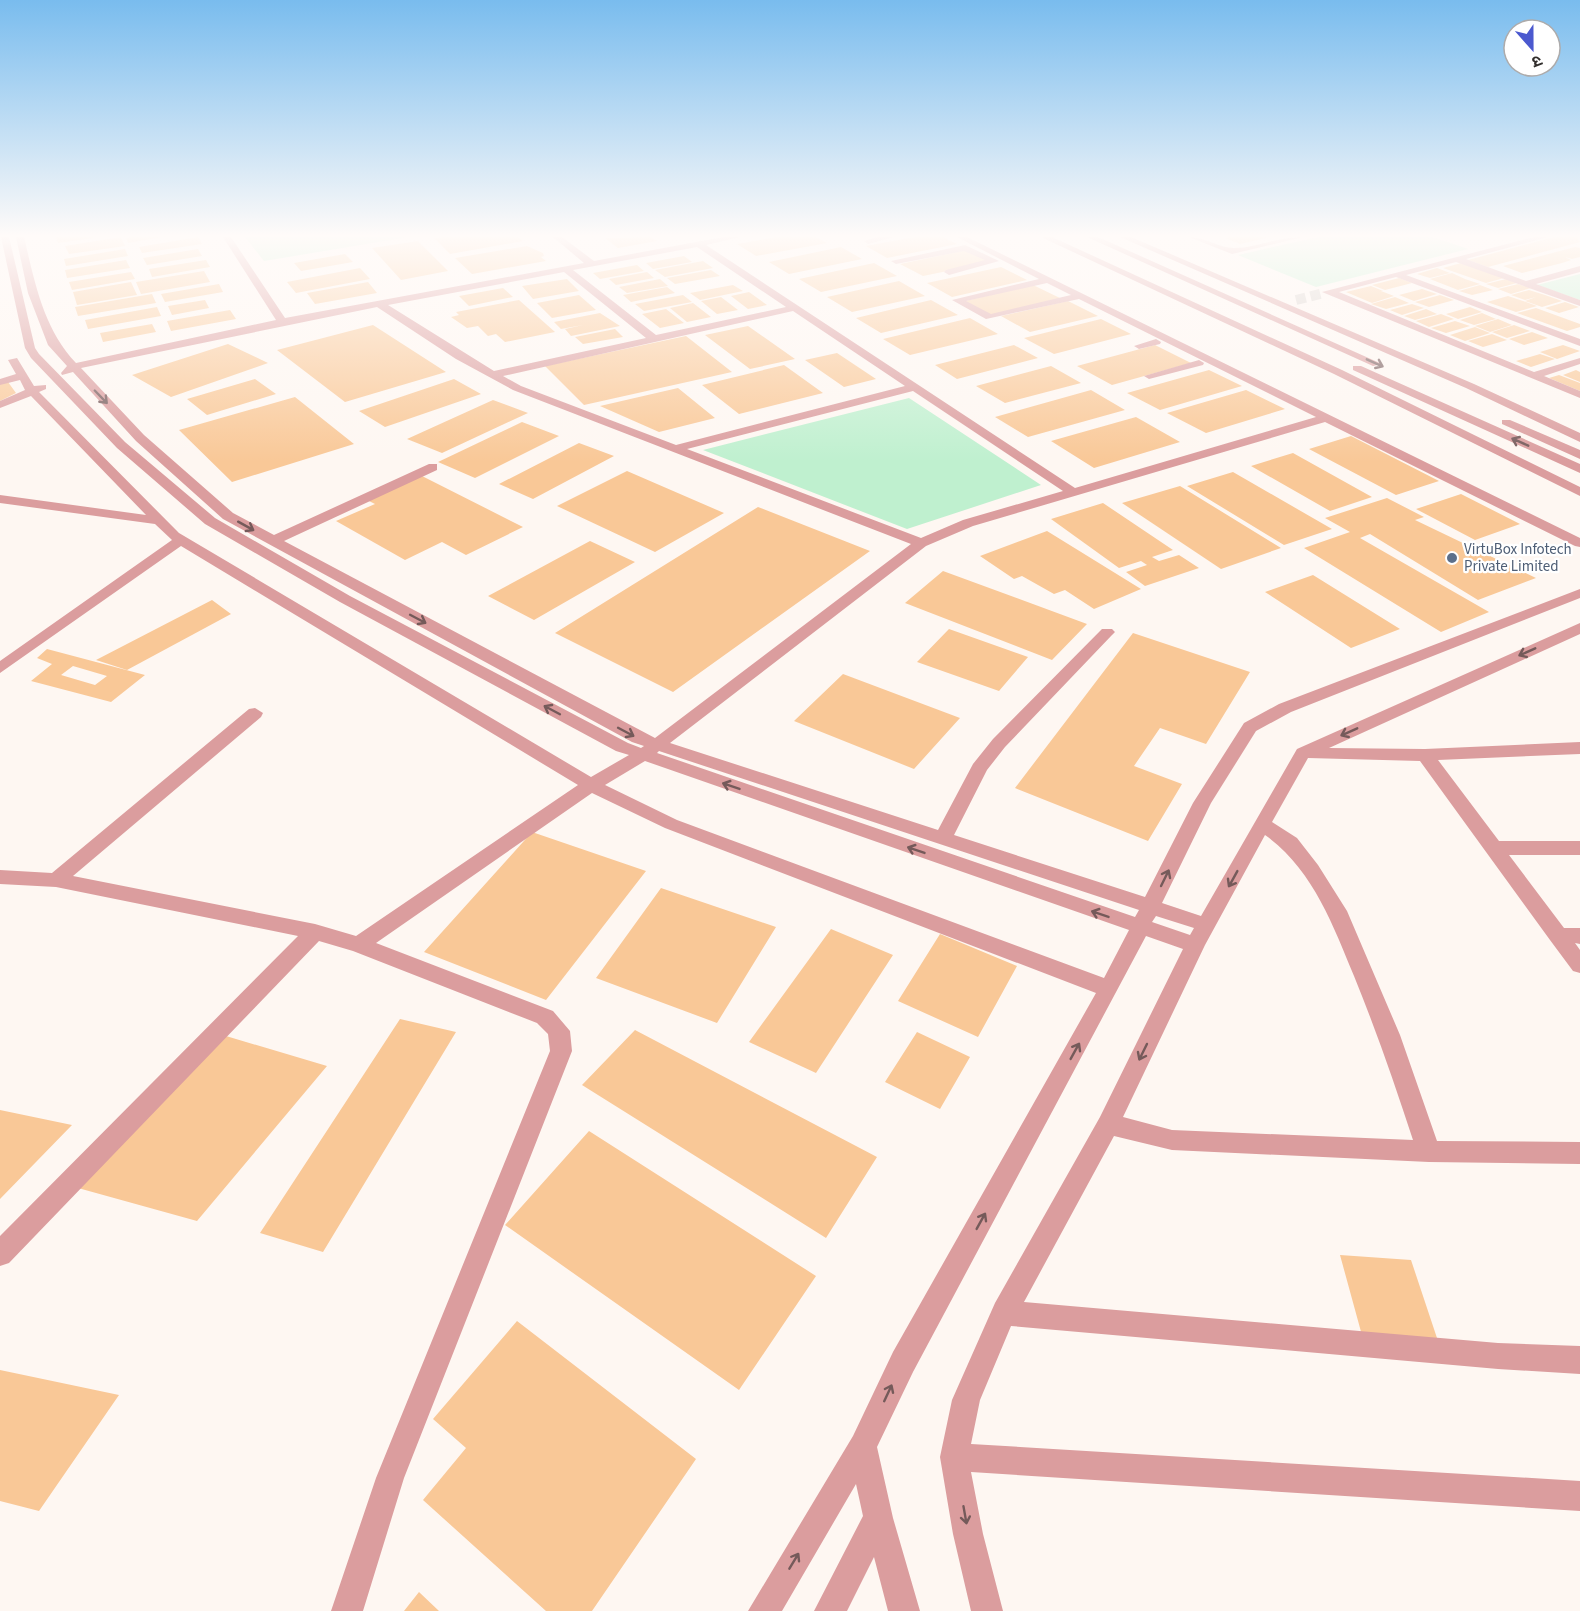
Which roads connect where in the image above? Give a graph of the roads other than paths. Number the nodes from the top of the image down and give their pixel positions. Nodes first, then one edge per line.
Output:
1 (23, 312) edge
2 (31, 312) edge
3 (276, 312) edge
4 (335, 312) edge
5 (392, 312) edge
6 (620, 312) edge
7 (775, 312) edge
8 (800, 312) edge
9 (981, 312) edge
10 (1011, 312) edge
11 (1109, 312) edge
12 (1209, 312) edge
13 (1237, 312) edge
14 (1261, 312) edge
15 (1299, 312) edge
16 (1376, 312) edge
17 (1498, 312) edge
18 (282, 322) junction
19 (654, 339) junction
20 (1159, 340) junction
21 (1580, 343) edge
22 (1139, 346) dead end
23 (58, 351) junction
24 (34, 356) junction
25 (13, 360) junction
26 (1580, 361) edge
27 (0, 362) edge
28 (1209, 363) junction
29 (72, 367) junction
30 (492, 375) junction
31 (1149, 376) dead end
32 (1533, 376) junction
33 (57, 380) junction
34 (0, 382) edge
35 (1418, 382) dead end
36 (27, 383) junction
37 (915, 387) junction
38 (1580, 396) edge
39 (0, 405) edge
40 (1494, 416) dead end
41 (1325, 418) junction
42 (1580, 438) edge
43 (673, 449) junction
44 (1578, 465) edge
45 (433, 467) dead end
46 (1073, 492) junction
47 (1580, 492) edge
48 (0, 499) edge
49 (159, 521) junction
50 (181, 540) junction
51 (272, 541) junction
52 (921, 543) junction
53 (1580, 543) edge
54 (1580, 593) edge
55 (1580, 628) edge
56 (1107, 632) dead end
57 (0, 668) edge
58 (255, 713) dead end
59 (1580, 748) edge
60 (650, 750) junction
61 (1303, 753) junction
62 (1425, 755) junction
63 (591, 785) junction
64 (1264, 825) junction
65 (943, 839) junction
66 (1496, 848) junction
67 (1580, 848) edge
68 (0, 877) edge
69 (56, 880) junction
70 (1150, 908) junction
71 (1207, 925) junction
72 (1140, 928) junction
73 (315, 932) junction
74 (1557, 935) junction
75 (1580, 936) edge
76 (359, 945) junction
77 (1195, 945) junction
78 (1580, 965) edge
79 (1110, 990) junction
80 (1108, 1124) junction
81 (1429, 1151) junction
82 (1580, 1154) edge
83 (0, 1254) edge
84 (1004, 1312) junction
85 (1580, 1360) edge
86 (863, 1446) junction
87 (954, 1457) junction
88 (1578, 1499) edge
89 (878, 1518) junction
90 (347, 1611) edge
91 (764, 1611) edge
92 (830, 1611) edge
93 (904, 1611) edge
94 (987, 1611) edge

1 - 24 street
2 - 23 street
3 - 18 street
4 - 18 street
5 - 30 street
6 - 19 street
7 - 19 street
8 - 37 street
9 - 10 street
11 - 20 street
12 - 47 street
44 -> 13 street
14 -> 35 street
15 - 42 street
16 - 32 street
17 - 21 street
18 - 29 street
19 - 30 street
20 - 22 street
20 - 28 street
23 - 24 street
23 - 29 street
24 - 25 street
24 - 33 street
25 - 27 street
25 - 36 street
26 - 32 street
28 - 31 street
28 - 41 street
29 - 33 street
29 -> 51 street
30 - 43 street
32 - 38 street
33 - 36 street
60 -> 33 street
34 - 36 street
36 - 39 street
36 - 49 street
37 - 43 street
37 - 46 street
40 - 44 street
41 - 46 street
41 - 53 street
43 - 52 street
45 - 51 street
46 - 52 street
48 - 49 street
49 - 50 street
50 - 57 street
50 - 63 street
51 -> 60 street
52 - 60 street
70 -> 54 street
55 -> 61 street
56 - 65 street
58 - 69 street
59 - 62 street
60 - 63 street
60 - 65 street
72 -> 60 street
61 - 62 street
61 - 64 street
62 - 66 street
63 - 76 street
63 - 79 street
64 -> 71 street
64 - 81 street
65 - 70 street
66 - 67 street
66 - 74 street
68 - 69 street
69 - 73 street
70 - 71 street
70 - 72 street
71 - 77 street
72 - 77 street
72 - 79 street
73 - 76 street
73 - 83 street
74 - 75 street
74 - 78 street
76 - 90 street
77 -> 80 street
86 -> 79 street
80 - 81 street
80 - 84 street
81 - 82 street
84 - 85 street
84 - 87 street
86 - 89 street
91 -> 86 street
87 - 88 street
87 -> 94 street
89 - 92 street
89 - 93 street

